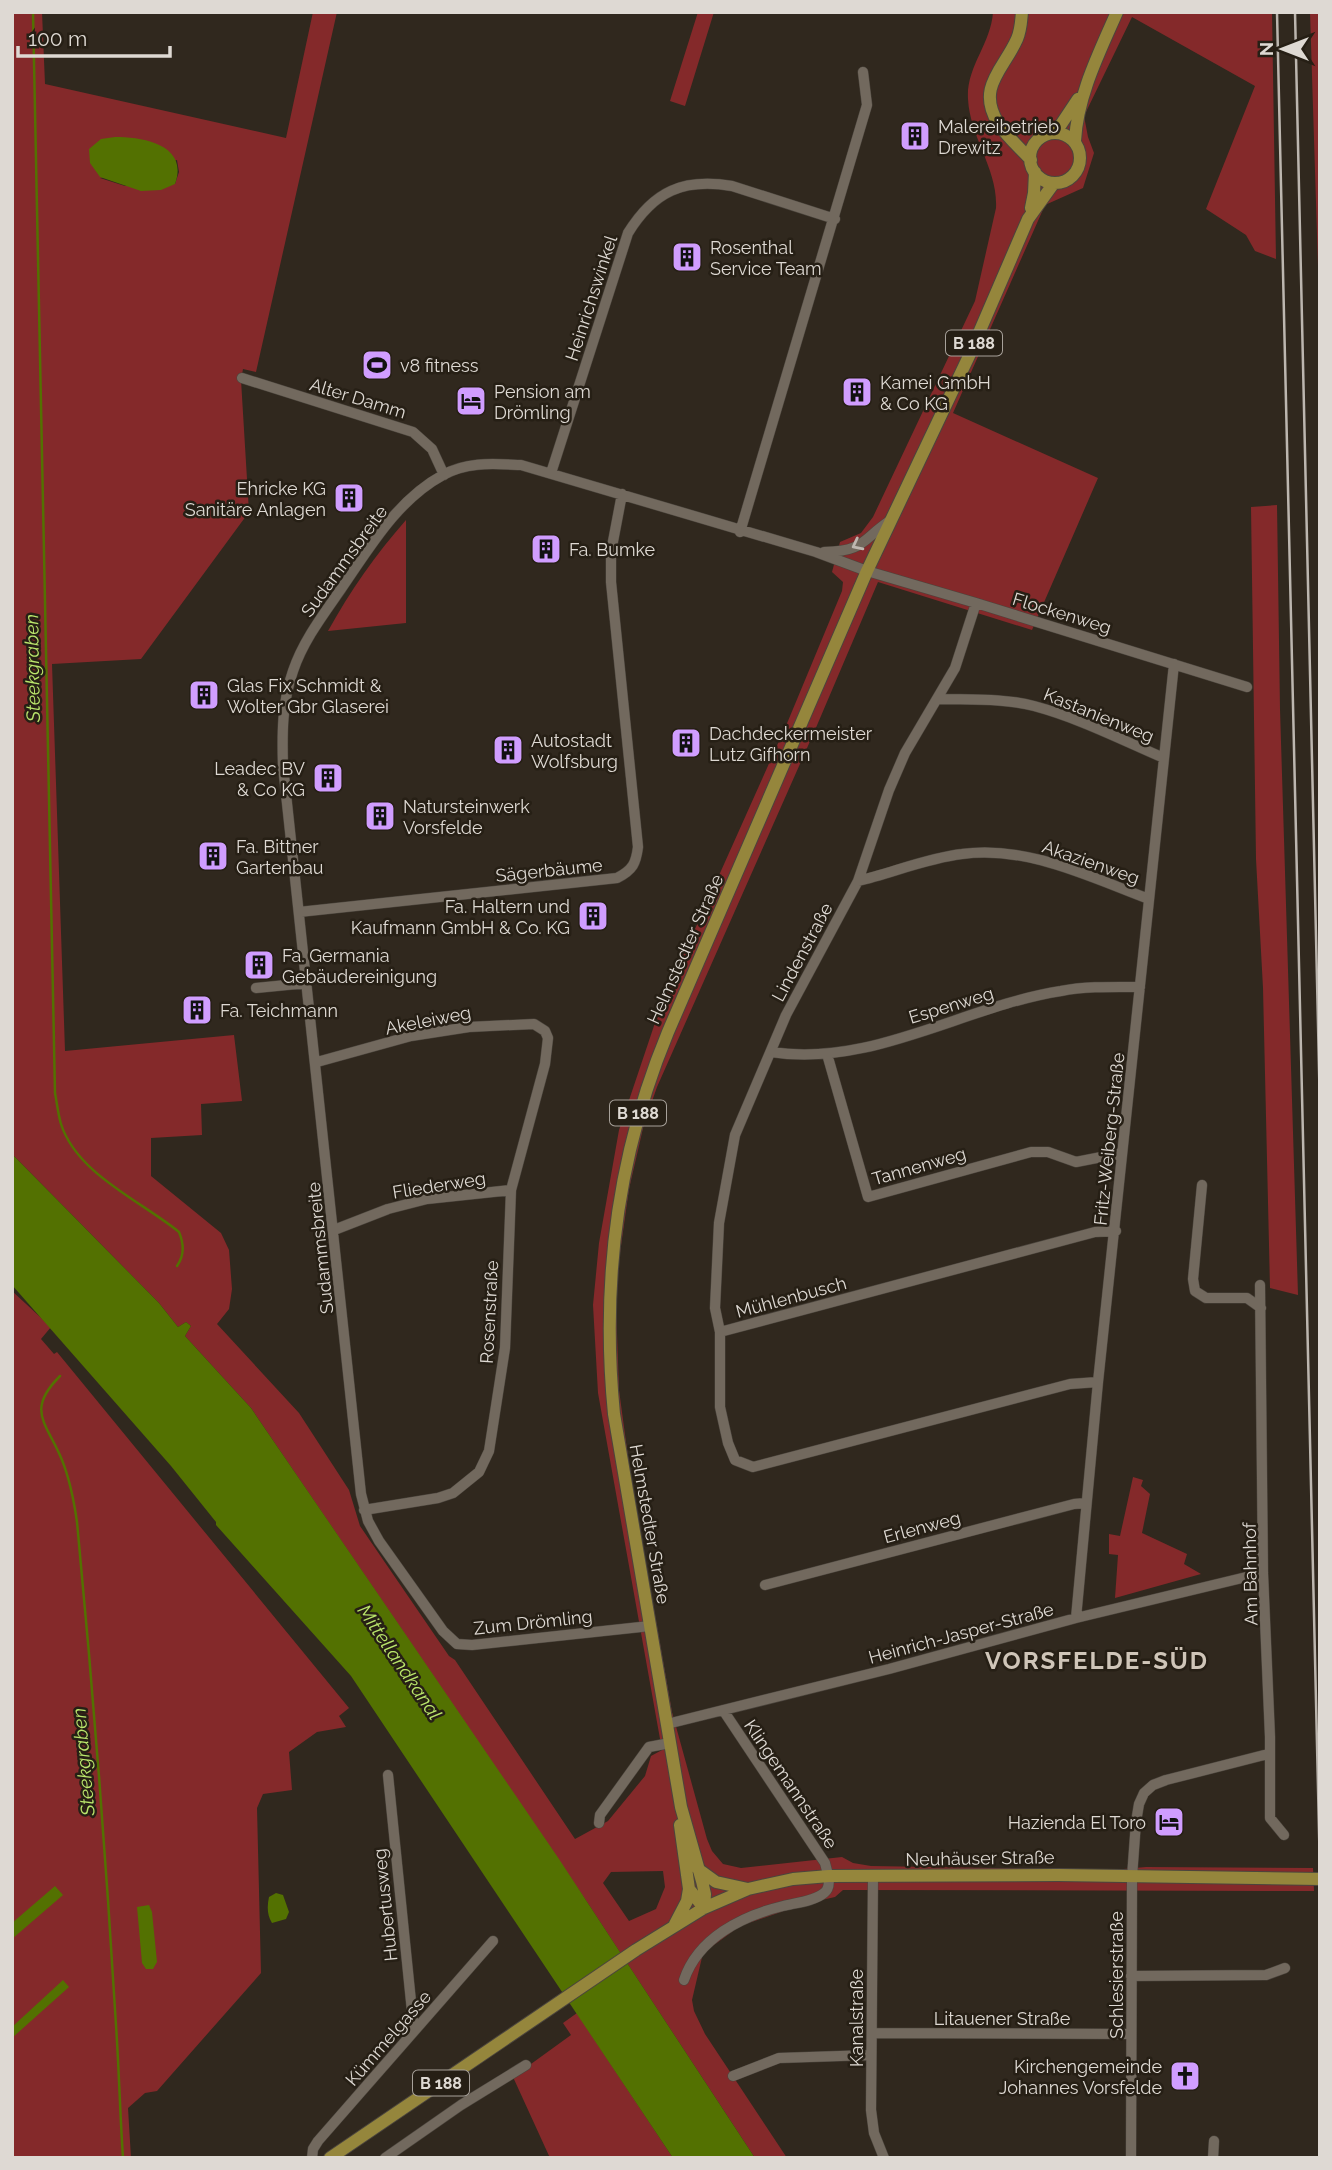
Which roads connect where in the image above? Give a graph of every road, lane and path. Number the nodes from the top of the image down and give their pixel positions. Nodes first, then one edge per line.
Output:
1 (1022, 12) edge
2 (1117, 12) edge
3 (863, 72) dead end
4 (1087, 84) junction
5 (1004, 132) junction
6 (1056, 132) junction
7 (1040, 138) junction
8 (1075, 141) junction
9 (1033, 166) junction
10 (1054, 183) junction
11 (835, 219) junction
12 (1028, 219) junction
13 (242, 378) dead end
14 (551, 473) junction
15 (444, 475) junction
16 (622, 494) junction
17 (891, 520) junction
18 (740, 532) junction
19 (816, 552) junction
20 (867, 571) junction
21 (976, 603) junction
22 (1174, 664) junction
23 (1247, 687) dead end
24 (938, 699) junction
25 (1164, 758) junction
26 (858, 881) junction
27 (1149, 899) junction
28 (299, 912) junction
29 (307, 983) junction
30 (1140, 987) junction
31 (256, 988) dead end
32 (545, 1031) joint
33 (771, 1052) junction
34 (827, 1054) junction
35 (317, 1062) junction
36 (1122, 1153) junction
37 (1202, 1185) dead end
38 (511, 1190) junction
39 (334, 1230) junction
40 (1116, 1231) junction
41 (1260, 1284) dead end
42 (1261, 1308) junction
43 (720, 1332) junction
44 (1098, 1382) junction
45 (1086, 1503) junction
46 (364, 1510) junction
47 (1263, 1573) junction
48 (765, 1585) dead end
49 (1076, 1618) junction
50 (650, 1626) junction
51 (723, 1710) junction
52 (667, 1724) junction
53 (670, 1743) junction
54 (1268, 1754) junction
55 (388, 1775) dead end
56 (681, 1807) junction
57 (598, 1823) dead end
58 (1284, 1835) dead end
59 (698, 1869) junction
60 (829, 1876) junction
61 (873, 1876) junction
62 (1132, 1877) junction
63 (1320, 1879) edge
64 (689, 1889) junction
65 (748, 1889) junction
66 (704, 1908) junction
67 (673, 1927) junction
68 (493, 1941) dead end
69 (1285, 1968) dead end
70 (1131, 1976) junction
71 (684, 1980) dead end
72 (414, 2031) junction
73 (872, 2033) junction
74 (1131, 2034) junction
75 (871, 2055) junction
76 (526, 2065) dead end
77 (733, 2076) dead end
78 (1214, 2140) dead end
79 (312, 2158) edge
80 (330, 2158) edge
81 (385, 2158) edge
82 (884, 2158) edge
83 (1131, 2158) edge
84 (1213, 2158) edge

1 - 5 main road
2 - 4 main road
3 - 11 street
4 - 6 main road
4 - 8 main road
5 - 7 main road
5 - 9 main road
6 - 7 main road
6 - 8 main road
7 - 9 main road
8 - 10 main road
9 - 10 main road
9 - 12 main road, Helmstedter Straße / B 188
10 - 12 main road, Helmstedter Straße / B 188
11 - 14 street, Heinrichswinkel
11 - 18 street
12 - 17 main road, Helmstedter Straße / B 188
13 - 15 street, Alter Damm
14 - 15 street, Sudammsbreite
14 - 16 street, Sudammsbreite
15 - 28 street, Sudammsbreite
16 - 18 street, Sudammsbreite
16 - 28 street, Sägerbäume
17 -> 19 street, Sudammsbreite
17 - 20 main road, Helmstedter Straße / B 188
18 - 19 street, Sudammsbreite
19 - 20 street, Sudammsbreite
20 - 21 street, Flockenweg
20 - 50 main road, Helmstedter Straße / B 188
21 - 22 street, Flockenweg
21 - 24 street, Lindenstraße
22 - 23 street, Flockenweg
22 - 25 street, Fritz-Weiberg-Straße
24 - 25 street, Kastanienweg
24 - 26 street, Lindenstraße
25 - 27 street, Fritz-Weiberg-Straße
26 - 27 street, Akazienweg
26 - 33 street, Lindenstraße
27 - 30 street, Fritz-Weiberg-Straße
28 - 29 street, Sudammsbreite
29 - 31 street
29 - 35 street, Sudammsbreite
30 - 34 street, Espenweg
30 - 36 street, Fritz-Weiberg-Straße
32 - 35 street, Akeleiweg
32 - 38 street, Rosenstraße
33 - 34 street, Espenweg
33 - 43 street, Lindenstraße
34 - 36 street, Tannenweg
35 - 39 street, Sudammsbreite
36 - 40 street, Fritz-Weiberg-Straße
37 - 42 street
38 - 39 street, Fliederweg
38 - 46 street, Rosenstraße
39 - 46 street, Sudammsbreite
40 - 43 street, Mühlenbusch
40 - 44 street, Fritz-Weiberg-Straße
41 - 42 street, Am Bahnhof
42 - 47 street, Am Bahnhof
43 - 44 street, Mühlenbusch
44 - 45 street, Fritz-Weiberg-Straße
45 - 48 street, Erlenweg
45 - 49 street, Fritz-Weiberg-Straße
46 - 50 street, Zum Drömling
47 - 49 street, Heinrich-Jasper-Straße
47 - 54 street, Am Bahnhof
49 - 51 street, Heinrich-Jasper-Straße
50 - 52 main road, Helmstedter Straße / B 188
51 - 52 street, Heinrich-Jasper-Straße
51 - 60 street, Klingemannstraße
52 - 53 main road, Helmstedter Straße / B 188
53 - 56 main road, Helmstedter Straße / B 188
53 - 57 street
54 - 58 street, Am Bahnhof
54 - 62 street
55 - 72 street, Hubertusweg
56 - 59 main road, Helmstedter Straße / B 188
56 - 64 main road, Helmstedter Straße / B 188
59 - 65 main road
59 - 66 main road, Helmstedter Straße / B 188
60 - 61 main road, Neuhäuser Straße
60 - 65 main road, Neuhäuser Straße
60 - 71 street
61 - 62 main road, Neuhäuser Straße
61 - 73 street, Kanalstraße
62 - 63 main road, Neuhäuser Straße
62 - 70 street, Schlesierstraße
64 - 66 main road, Helmstedter Straße / B 188
64 - 67 main road
65 - 66 main road, Neuhäuser Straße
66 - 67 main road, B 188
67 - 80 main road, B 188
68 - 72 street, Kümmelgasse
69 - 70 street
70 - 74 street, Schlesierstraße
72 - 79 street, Kümmelgasse
73 - 74 street, Litauener Straße
73 - 75 street, Kanalstraße
74 - 83 street, Schlesierstraße
75 - 77 street
75 - 82 street, Kanalstraße
76 - 81 street
78 - 84 street

